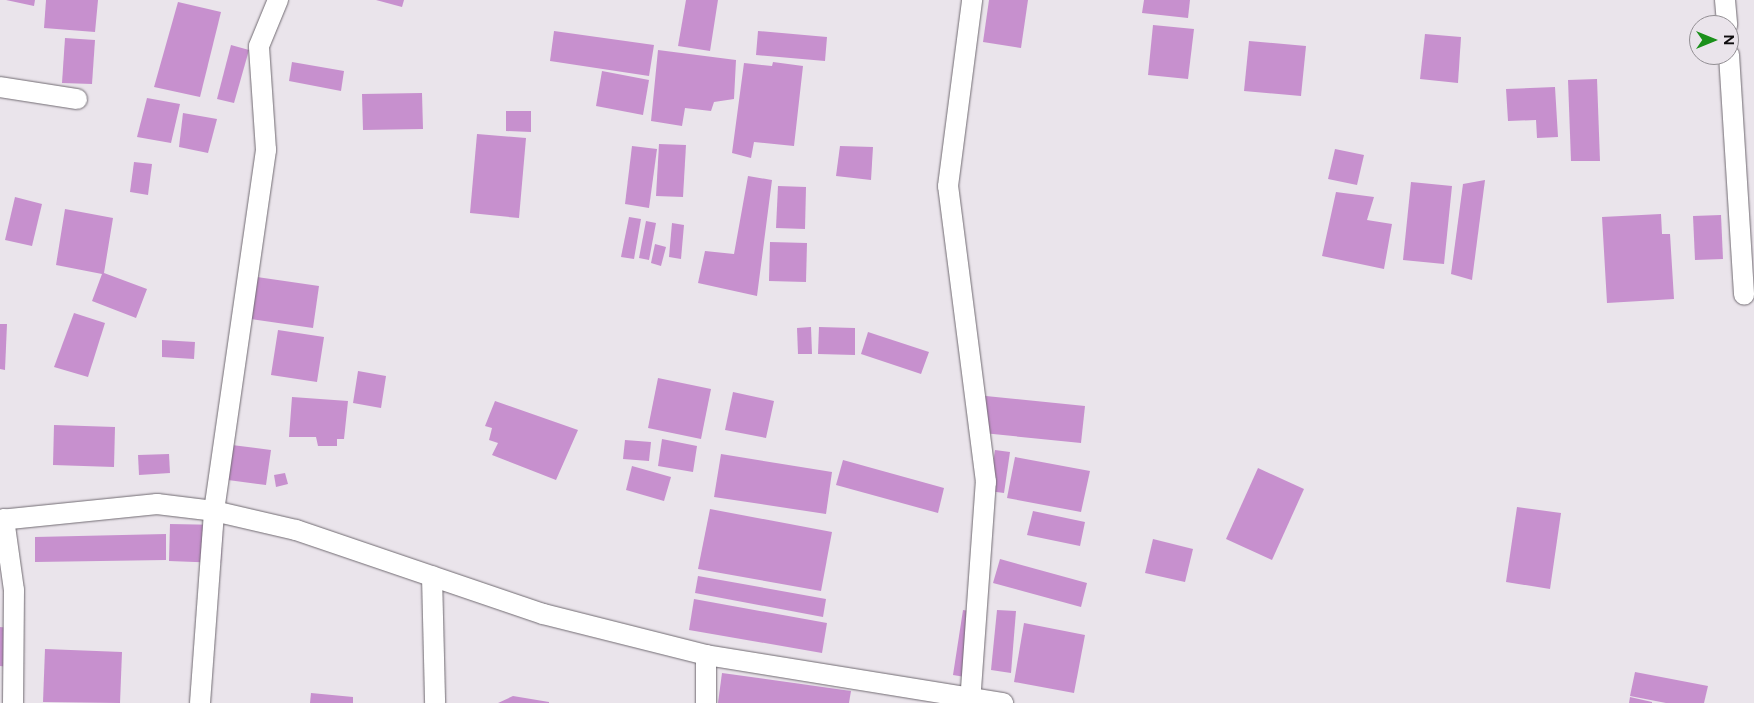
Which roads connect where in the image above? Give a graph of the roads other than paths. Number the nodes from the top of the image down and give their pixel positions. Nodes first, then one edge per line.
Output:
1 (278, 0) edge
2 (972, 0) edge
3 (1726, 0) edge
4 (1727, 15) edge
5 (1730, 65) edge
6 (0, 87) edge
7 (77, 100) dead end
8 (1744, 295) dead end
9 (214, 511) junction
10 (2, 520) edge
11 (432, 576) junction
12 (706, 655) junction
13 (970, 701) edge
14 (12, 703) edge
15 (200, 703) edge
16 (434, 703) edge
17 (706, 703) edge
18 (1003, 703) edge

1 - 9 street
2 - 13 street
3 - 4 street
5 - 8 street
6 - 7 street
9 - 10 street
9 - 11 street
9 - 15 street
10 - 14 street
11 - 12 street
11 - 16 street
12 - 13 street
12 - 17 street
13 - 18 street

